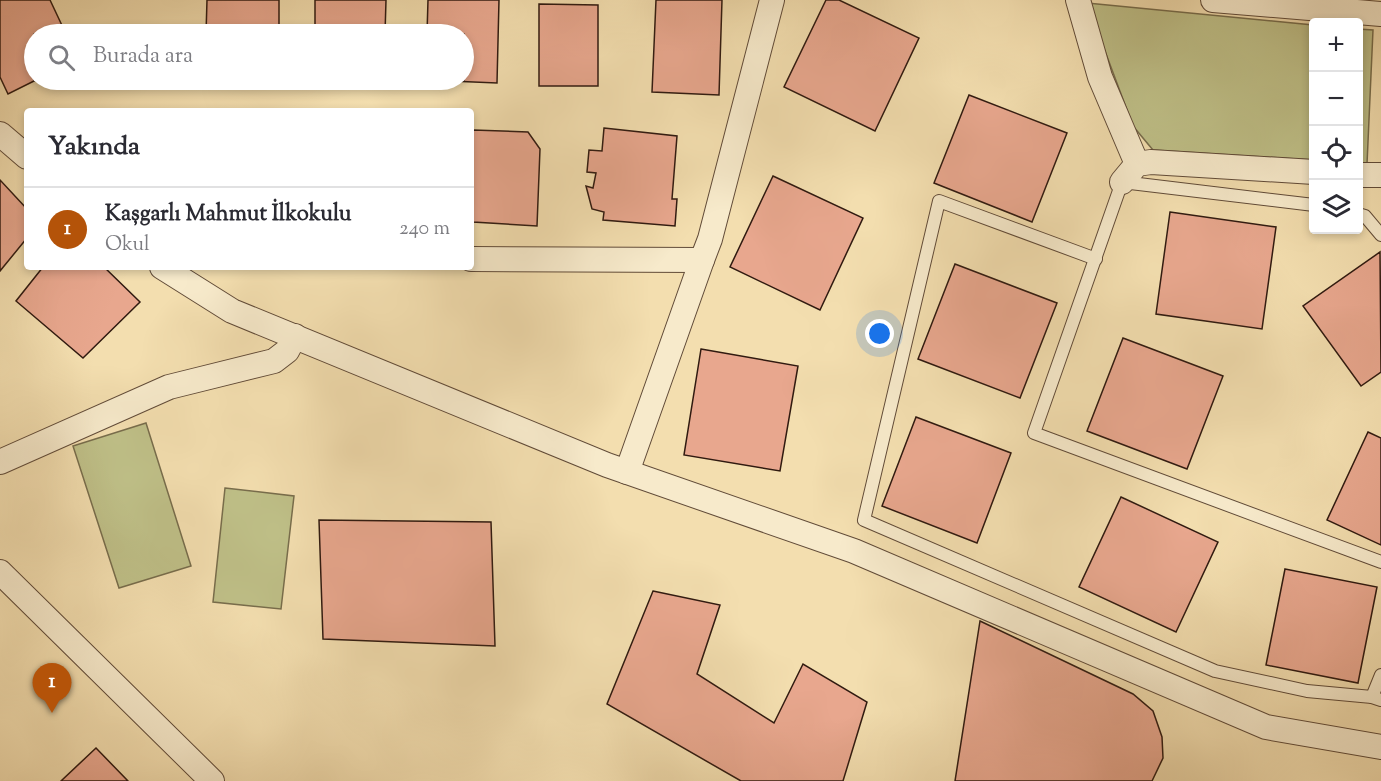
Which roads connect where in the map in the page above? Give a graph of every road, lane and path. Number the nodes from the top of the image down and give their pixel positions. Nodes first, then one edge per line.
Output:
1 (772, 0) edge
2 (1078, 0) edge
3 (1213, 0) edge
4 (1381, 14) edge
5 (0, 134) edge
6 (24, 154) edge
7 (1309, 172) edge
8 (1130, 173) junction
9 (1363, 175) edge
10 (1381, 175) edge
11 (1309, 204) edge
12 (1363, 215) edge
13 (1381, 235) edge
14 (474, 259) edge
15 (1095, 259) junction
16 (702, 260) junction
17 (167, 270) edge
18 (295, 336) junction
19 (0, 462) edge
20 (627, 472) junction
21 (1381, 562) edge
22 (0, 572) edge
23 (1381, 675) edge
24 (1377, 699) edge
25 (1381, 747) edge
26 (212, 781) edge

1 - 16 street
2 - 8 street
3 - 4 street
5 - 6 street
7 - 8 street
8 - 11 lane
8 - 15 lane
9 - 10 street
12 - 13 lane
14 - 16 street
15 - 21 lane
15 - 24 lane
16 - 20 street
17 - 18 street
18 - 19 street
18 - 20 street
20 - 25 street
22 - 26 street
23 - 24 lane

